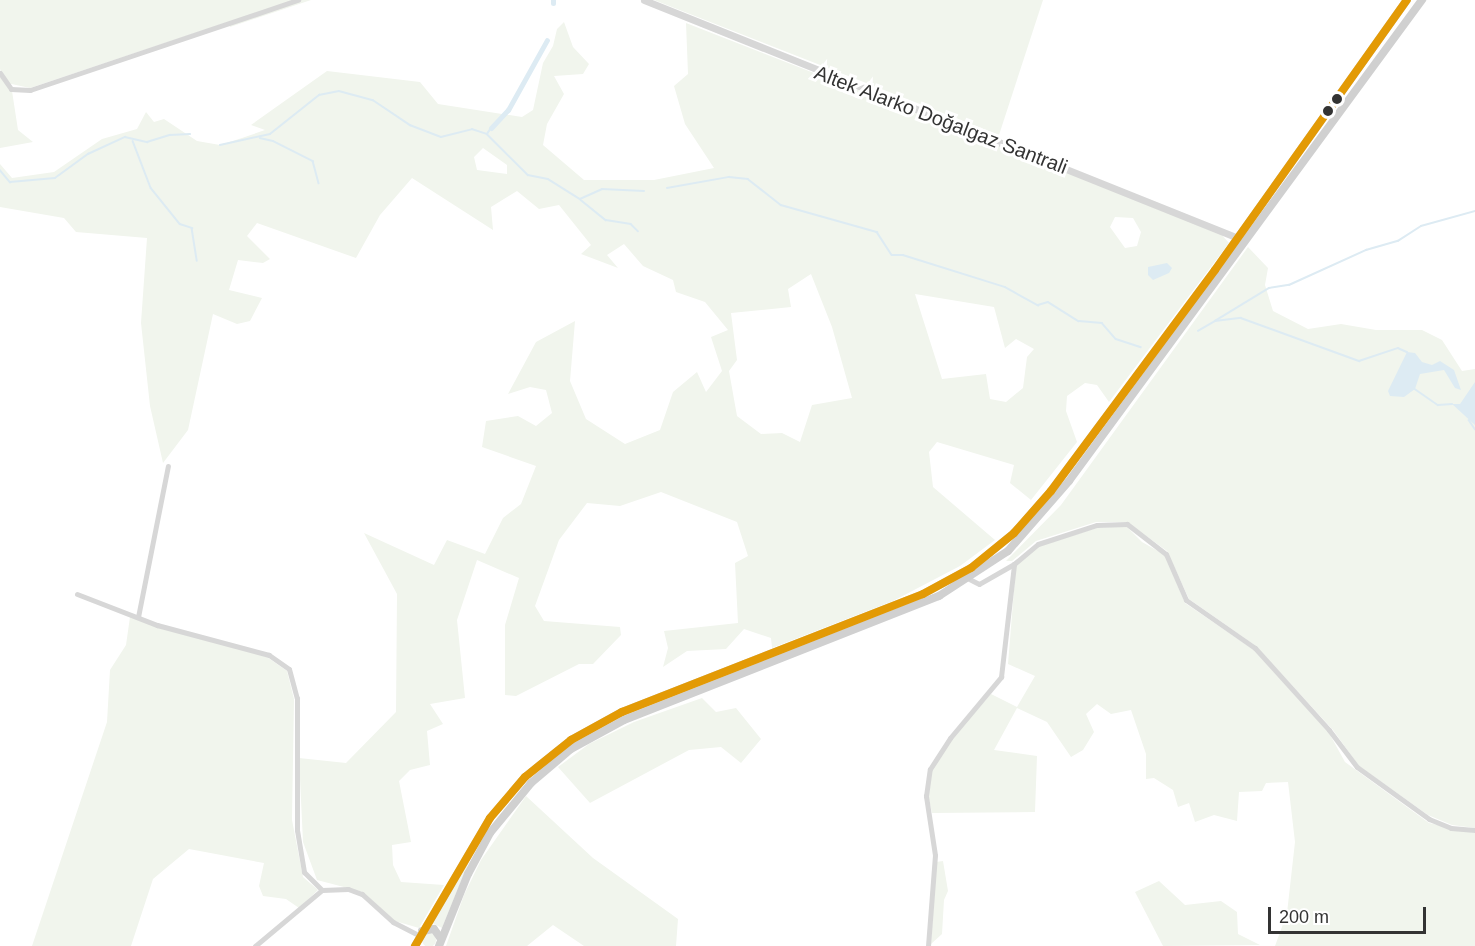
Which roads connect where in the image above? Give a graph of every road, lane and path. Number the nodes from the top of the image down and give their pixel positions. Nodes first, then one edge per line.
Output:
1 (298, 0) edge
2 (644, 0) edge
3 (1407, 0) edge
4 (1422, 0) edge
5 (0, 73) edge
6 (1238, 238) junction
7 (168, 466) dead end
8 (1014, 564) junction
9 (969, 579) junction
10 (77, 594) dead end
11 (138, 617) junction
12 (1475, 830) edge
13 (322, 890) junction
14 (420, 933) junction
15 (440, 942) edge
16 (255, 946) edge
17 (414, 946) edge
18 (420, 946) edge
19 (928, 946) edge

1 - 5 street
2 - 6 street, Altek Alarko Doğalgaz Santrali
3 - 6 main road
4 - 9 main road
6 - 14 main road
7 - 11 street
8 - 9 street
8 - 12 street
8 - 19 street
9 - 15 main road
10 - 11 street
11 - 13 street
13 - 14 street
13 - 16 street
14 - 15 main road
14 - 17 main road
14 - 18 main road

